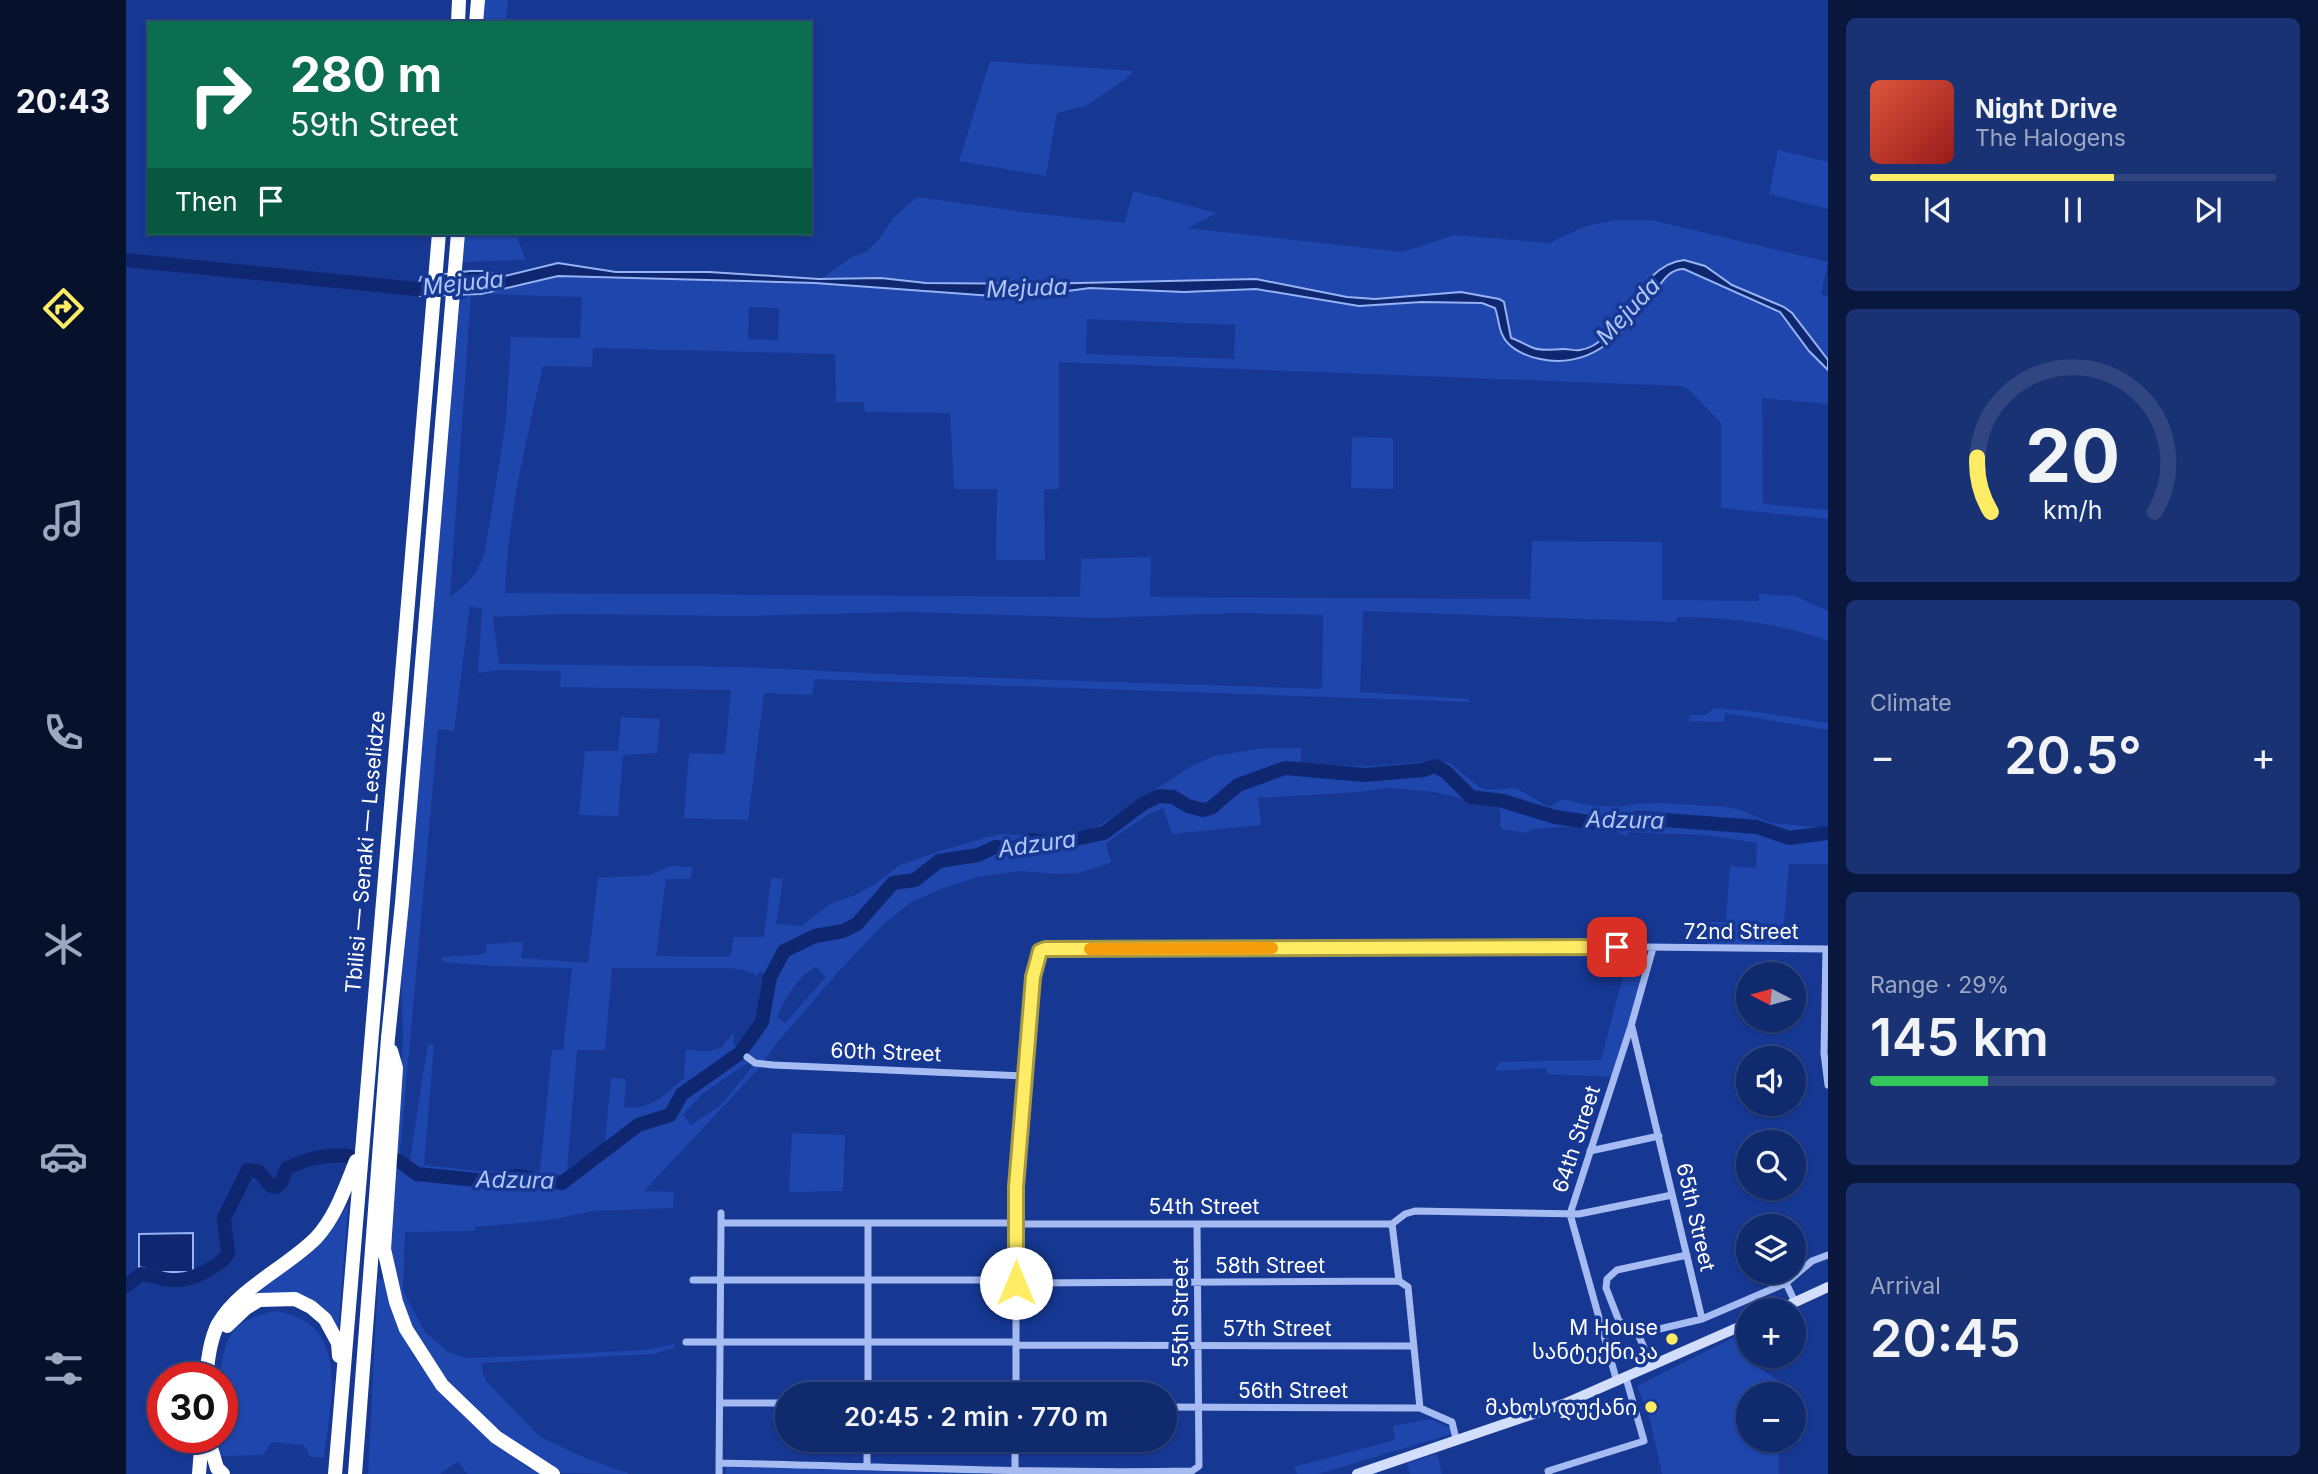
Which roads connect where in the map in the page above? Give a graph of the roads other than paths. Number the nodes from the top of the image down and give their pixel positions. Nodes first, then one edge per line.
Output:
1 (459, 0) edge
2 (478, 0) edge
3 (458, 21) edge
4 (476, 21) edge
5 (458, 235) edge
6 (439, 236) edge
7 (1649, 947) junction
8 (1827, 949) edge
9 (1827, 971) edge
10 (1631, 1026) junction
11 (1826, 1029) edge
12 (388, 1038) junction
13 (747, 1057) dead end
14 (1026, 1076) junction
15 (1828, 1085) edge
16 (1659, 1136) junction
17 (362, 1147) junction
18 (1590, 1151) junction
19 (1672, 1195) junction
20 (720, 1213) dead end
21 (1570, 1214) junction
22 (721, 1223) junction
23 (868, 1223) junction
24 (1016, 1224) junction
25 (1197, 1224) junction
26 (1392, 1224) junction
27 (1687, 1255) junction
28 (1828, 1255) edge
29 (1806, 1266) edge
30 (693, 1280) dead end
31 (720, 1280) junction
32 (868, 1280) junction
33 (1016, 1281) junction
34 (1399, 1281) junction
35 (1198, 1283) junction
36 (1784, 1284) edge
37 (1606, 1288) junction
38 (1827, 1290) edge
39 (1591, 1291) junction
40 (1806, 1298) edge
41 (1702, 1319) junction
42 (1736, 1328) edge
43 (1638, 1334) junction
44 (685, 1342) dead end
45 (720, 1342) junction
46 (868, 1342) junction
47 (1016, 1344) junction
48 (1198, 1345) junction
49 (1413, 1346) junction
50 (208, 1362) edge
51 (216, 1362) edge
52 (1652, 1366) junction
53 (1622, 1380) junction
54 (868, 1382) edge
55 (1016, 1382) edge
56 (342, 1397) junction
57 (720, 1403) junction
58 (775, 1403) edge
59 (1177, 1407) edge
60 (1199, 1407) junction
61 (1420, 1408) junction
62 (1456, 1439) junction
63 (867, 1452) edge
64 (1015, 1452) edge
65 (201, 1453) edge
66 (204, 1453) edge
67 (206, 1453) edge
68 (211, 1453) edge
69 (719, 1463) junction
70 (867, 1466) junction
71 (1015, 1473) edge
72 (192, 1474) edge
73 (200, 1474) edge
74 (207, 1474) edge
75 (223, 1474) edge
76 (335, 1474) edge
77 (355, 1474) edge
78 (553, 1474) edge
79 (719, 1474) edge
80 (1357, 1474) edge
81 (1549, 1474) edge

1 - 3 highway
2 - 4 highway
5 - 12 highway, Tbilisi — Senaki — Leselidze
6 - 17 highway, Tbilisi — Senaki — Leselidze
7 - 8 street, 72nd Street
7 - 10 street, 64th Street
7 - 14 street, 72nd Street
8 - 9 street
9 - 11 street
10 - 16 street, 65th Street
10 - 18 street, 64th Street
11 - 15 street
12 - 77 highway, Tbilisi — Senaki — Leselidze
12 - 78 highway
13 - 14 street, 60th Street
14 - 24 street
16 - 18 street
16 - 19 street, 65th Street
17 - 50 highway
17 - 56 highway, Tbilisi — Senaki — Leselidze
18 - 21 street, 64th Street
19 - 21 street
19 - 27 street, 65th Street
20 - 22 street
21 - 26 street
21 - 39 street, 64th Street
22 - 23 street, 54th Street
22 - 31 street
23 - 24 street, 54th Street
23 - 32 street
24 - 25 street, 54th Street
24 - 33 street
25 - 26 street, 54th Street
25 - 35 street, 55th Street
26 - 34 street
27 - 37 street
27 - 41 street, 65th Street
28 - 29 street
30 - 31 street, 58th Street
31 - 32 street, 58th Street
31 - 45 street
32 - 33 street, 58th Street
32 - 46 street
33 - 35 street, 58th Street
33 - 47 street
34 - 35 street, 58th Street
34 - 49 street
35 - 48 street, 55th Street
36 - 41 street
37 - 39 street
37 - 43 street
38 - 40 main road
39 - 53 street, 64th Street
41 - 43 street
42 - 52 main road
43 - 52 street
44 - 45 street, 57th Street
45 - 46 street, 57th Street
45 - 57 street
46 - 47 street, 57th Street
46 - 54 street
47 - 48 street, 57th Street
47 - 55 street
48 - 49 street, 57th Street
48 - 60 street, 55th Street
49 - 61 street
51 - 56 highway
52 - 53 main road
53 - 62 main road
53 - 81 street, 64th Street
56 - 76 highway, Tbilisi — Senaki — Leselidze
57 - 58 street
57 - 69 street
59 - 60 street, 56th Street
60 - 61 street, 56th Street
60 - 71 street, 55th Street
61 - 62 street
62 - 80 main road
63 - 70 street
64 - 71 street
65 - 72 highway
66 - 73 highway
67 - 74 highway
68 - 75 highway
69 - 70 street, 55th Street
69 - 79 street
70 - 71 street, 55th Street

